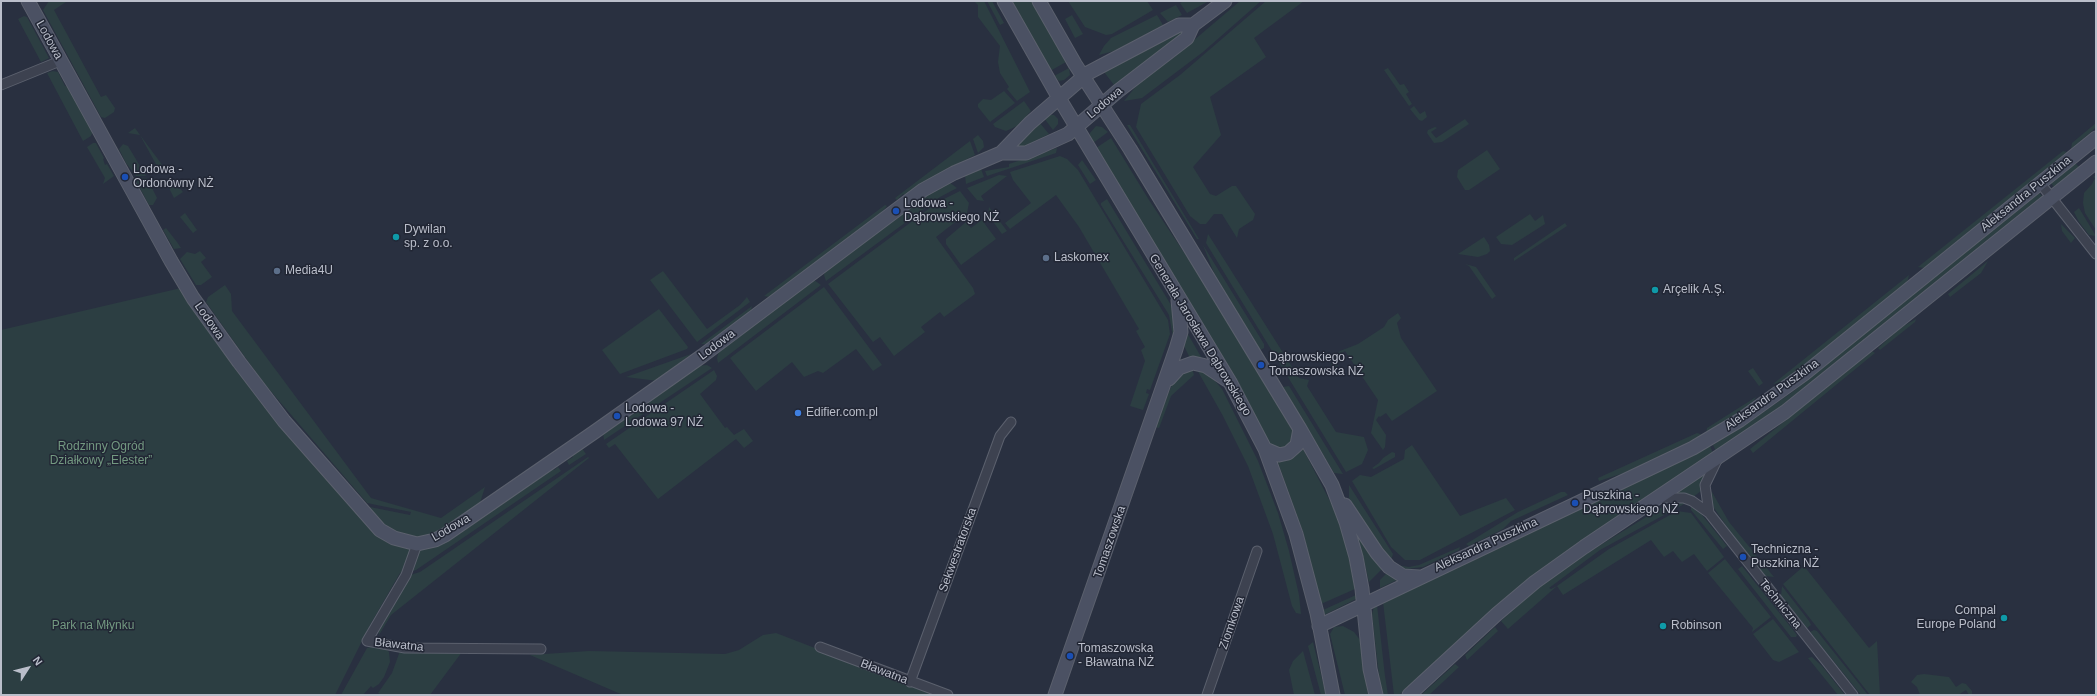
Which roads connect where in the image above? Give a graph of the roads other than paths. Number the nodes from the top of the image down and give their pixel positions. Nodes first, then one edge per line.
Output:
1 (28, 1) edge
2 (1004, 1) edge
3 (1039, 1) edge
4 (1225, 1) edge
5 (1193, 25) junction
6 (60, 61) junction
7 (1083, 77) junction
8 (1, 85) edge
9 (1059, 98) junction
10 (1102, 105) junction
11 (1076, 127) junction
12 (2096, 138) edge
13 (1001, 153) junction
14 (2096, 162) edge
15 (2040, 183) junction
16 (2051, 197) junction
17 (2096, 254) edge
18 (1178, 296) junction
19 (1230, 382) junction
20 (1164, 388) junction
21 (1011, 422) dead end
22 (1300, 429) junction
23 (1265, 449) junction
24 (1718, 458) junction
25 (1332, 486) junction
26 (1658, 498) junction
27 (1708, 512) junction
28 (417, 544) junction
29 (1257, 551) dead end
30 (1419, 577) junction
31 (1364, 604) junction
32 (1319, 626) junction
33 (820, 647) dead end
34 (541, 649) dead end
35 (910, 682) junction
36 (948, 695) edge
37 (1055, 695) edge
38 (1207, 695) edge
39 (1333, 695) edge
40 (1376, 695) edge
41 (1409, 695) edge
42 (1853, 695) edge

1 - 6 main road, Lodowa
2 - 9 main road, Generała Jarosława Dąbrowskiego
3 - 7 main road
4 - 5 main road, Lodowa
5 - 7 main road, Lodowa
5 - 10 main road, Lodowa
6 - 8 street
6 - 28 main road, Lodowa
7 - 9 main road, Lodowa
7 - 10 main road
9 - 11 main road, Generała Jarosława Dąbrowskiego
9 - 13 main road, Lodowa
10 - 11 main road, Lodowa
10 - 22 main road
11 - 13 main road, Lodowa
11 - 18 main road, Generała Jarosława Dąbrowskiego
12 - 15 main road, Aleksandra Puszkina
13 - 28 main road, Lodowa
14 - 16 main road, Aleksandra Puszkina
15 - 16 street
15 - 30 main road, Aleksandra Puszkina
16 - 17 street
16 - 24 main road, Aleksandra Puszkina
18 - 19 main road, Generała Jarosława Dąbrowskiego
18 - 20 main road, Tomaszowska
19 - 20 main road, Tomaszowska
19 - 23 main road, Generała Jarosława Dąbrowskiego
20 - 37 main road, Tomaszowska
21 - 35 street, Sekwestratorska
22 - 23 main road
22 - 25 main road
23 - 32 main road, Generała Jarosława Dąbrowskiego
24 - 26 main road, Aleksandra Puszkina
24 - 27 street
25 - 30 main road
25 - 31 main road
26 - 27 street, Techniczna
26 - 41 main road, Aleksandra Puszkina
27 - 42 street, Techniczna
28 - 34 street, Bławatna
29 - 38 street, Ziomkowa
30 - 31 main road, Aleksandra Puszkina
31 - 32 main road, Aleksandra Puszkina
31 - 40 main road
32 - 39 main road, Generała Jarosława Dąbrowskiego
33 - 35 street, Bławatna
35 - 36 street, Bławatna

